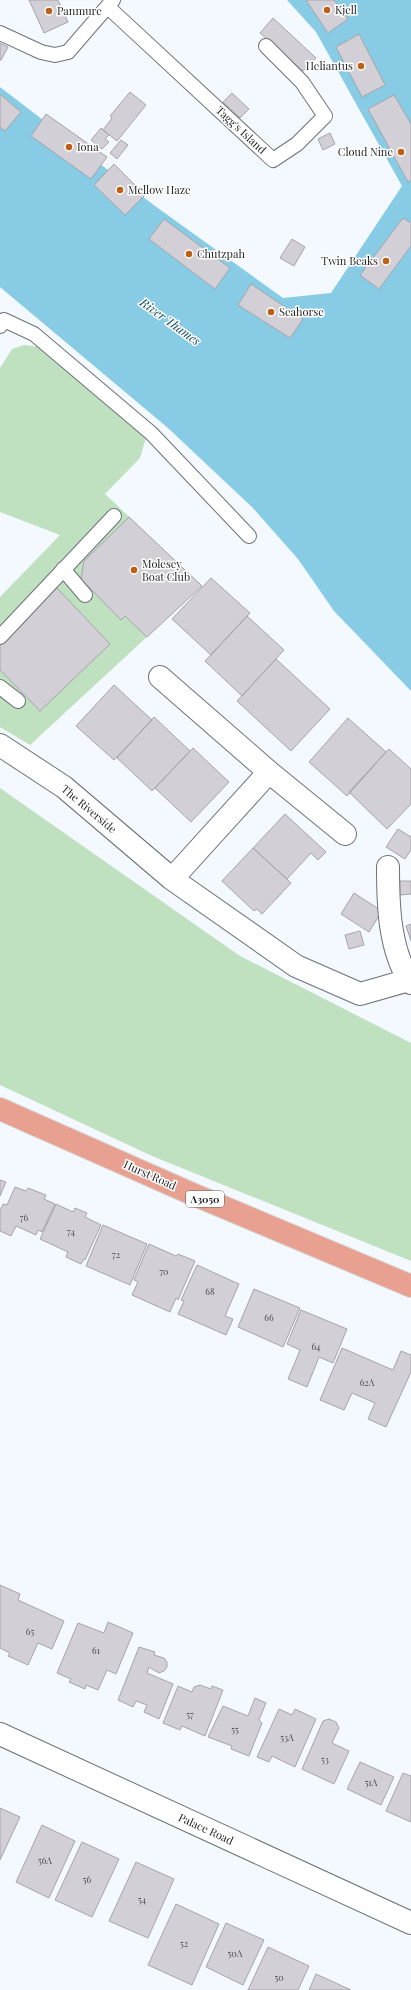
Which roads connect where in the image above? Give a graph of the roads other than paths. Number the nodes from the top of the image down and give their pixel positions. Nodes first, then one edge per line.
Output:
1 (111, 4) edge
2 (0, 33) edge
3 (266, 46) dead end
4 (2, 323) edge
5 (114, 516) dead end
6 (249, 536) dead end
7 (63, 570) junction
8 (85, 596) dead end
9 (0, 637) edge
10 (160, 677) dead end
11 (0, 687) edge
12 (18, 701) dead end
13 (0, 745) edge
14 (269, 772) junction
15 (345, 834) dead end
16 (388, 867) dead end
17 (172, 879) junction
18 (410, 981) edge
19 (0, 1109) edge
20 (411, 1286) edge
21 (0, 1734) edge
22 (411, 1923) edge

1 - 2 lane, Tagg's Island
1 - 3 lane, Tagg's Island
4 - 6 lane
5 - 7 lane
7 - 8 lane
7 - 9 lane
10 - 14 street
11 - 12 lane
13 - 17 street, The Riverside
14 - 15 street
14 - 17 street
16 - 18 street
17 - 18 street, The Riverside
19 - 20 main road, Hurst Road / A3050
21 - 22 street, Palace Road

